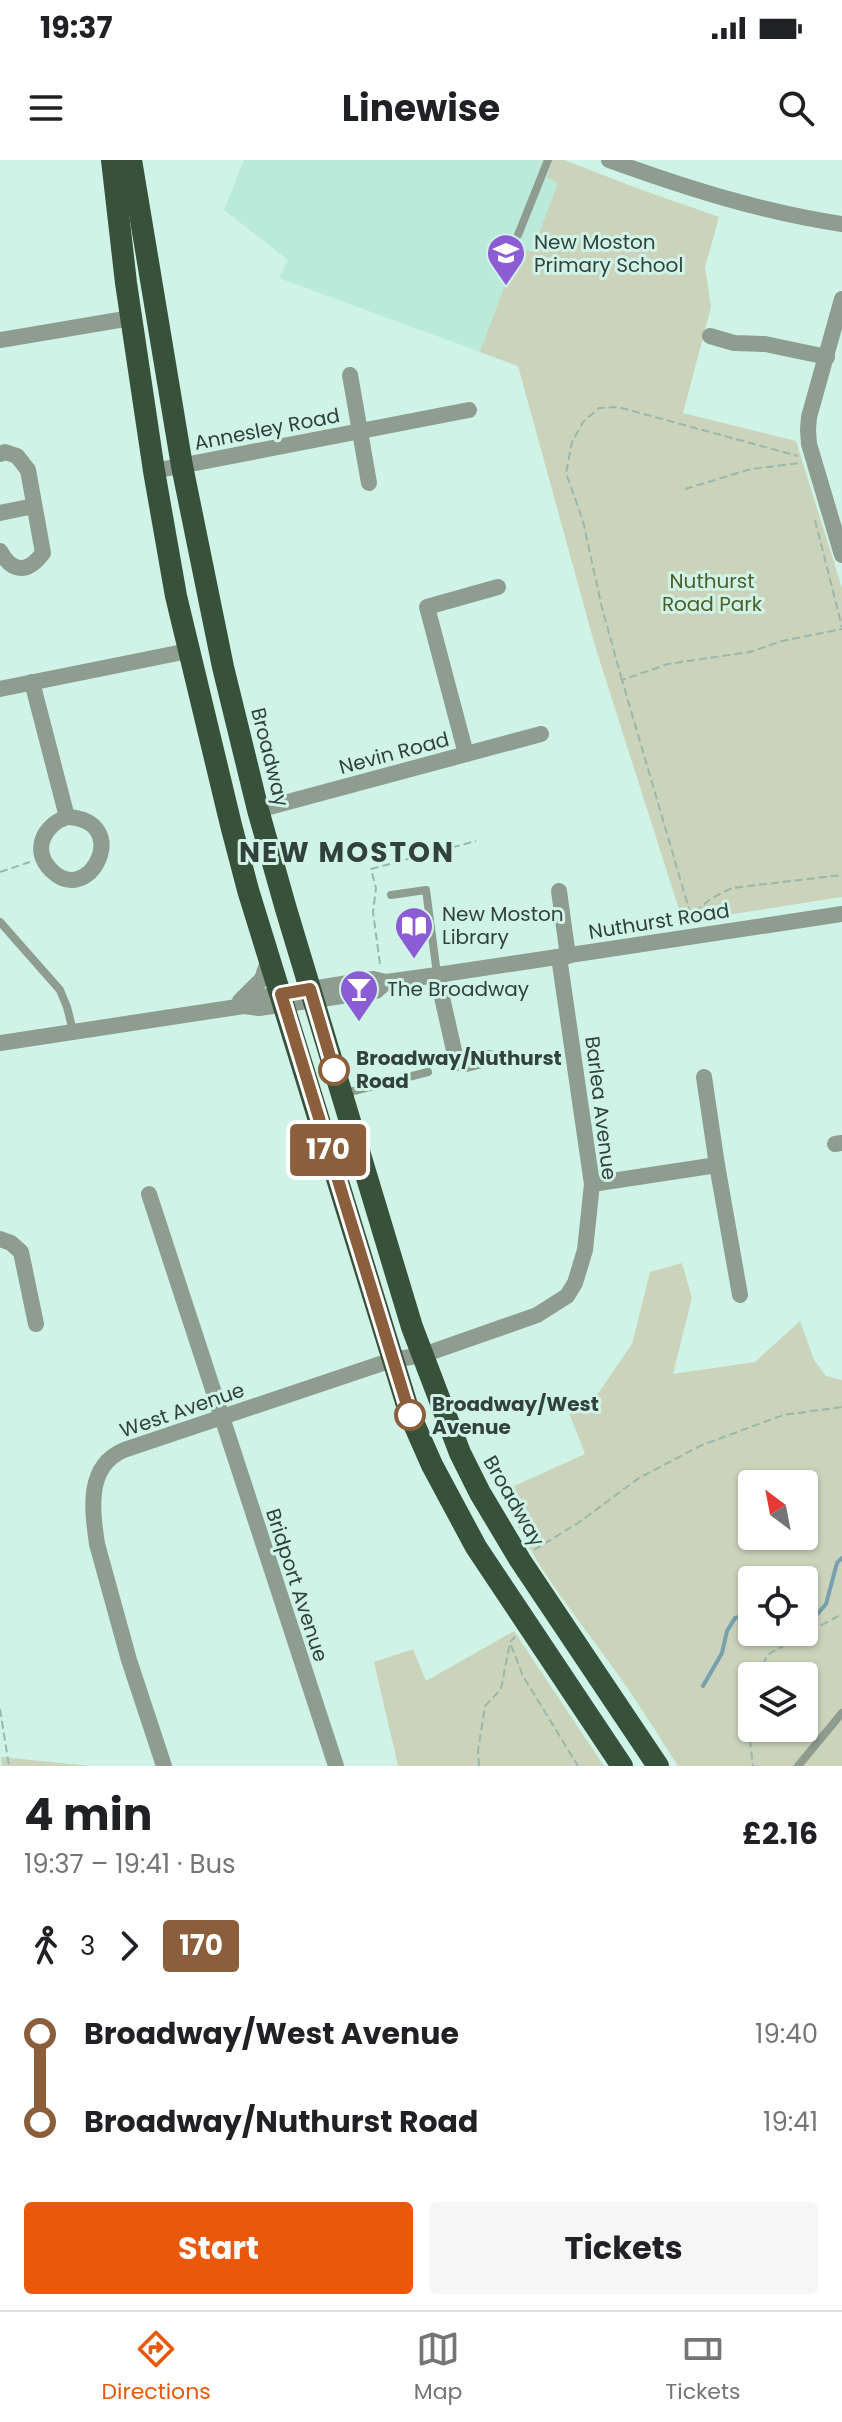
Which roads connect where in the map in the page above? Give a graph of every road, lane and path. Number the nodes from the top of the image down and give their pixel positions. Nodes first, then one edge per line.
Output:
1 (112, 160) edge
2 (131, 160) edge
3 (548, 160) edge
4 (609, 160) edge
5 (842, 224) edge
6 (518, 235) dead end
7 (842, 299) edge
8 (131, 318) junction
9 (710, 336) dead end
10 (0, 340) edge
11 (827, 357) junction
12 (350, 375) dead end
13 (469, 410) dead end
14 (360, 431) junction
15 (0, 454) edge
16 (182, 466) junction
17 (154, 471) junction
18 (369, 483) dead end
19 (685, 489) dead end
20 (34, 506) junction
21 (0, 513) edge
22 (815, 522) dead end
23 (0, 551) edge
24 (842, 555) edge
25 (498, 587) dead end
26 (842, 628) edge
27 (188, 651) junction
28 (622, 680) junction
29 (32, 682) junction
30 (0, 689) edge
31 (541, 734) dead end
32 (466, 754) junction
33 (258, 810) junction
34 (67, 817) junction
35 (43, 858) junction
36 (0, 872) edge
37 (842, 875) edge
38 (559, 891) dead end
39 (391, 895) dead end
40 (693, 913) junction
41 (842, 914) edge
42 (0, 922) edge
43 (686, 924) dead end
44 (564, 956) junction
45 (269, 957) junction
46 (437, 975) junction
47 (312, 994) junction
48 (282, 999) junction
49 (236, 1007) junction
50 (73, 1031) junction
51 (0, 1043) edge
52 (489, 1058) dead end
53 (428, 1072) dead end
54 (704, 1077) dead end
55 (341, 1094) junction
56 (717, 1165) junction
57 (592, 1184) junction
58 (149, 1194) dead end
59 (0, 1239) edge
60 (740, 1295) dead end
61 (36, 1324) dead end
62 (423, 1355) junction
63 (392, 1360) junction
64 (842, 1407) edge
65 (221, 1418) junction
66 (520, 1560) junction
67 (842, 1614) edge
68 (529, 1627) junction
69 (510, 1642) junction
70 (764, 1662) edge
71 (0, 1709) edge
72 (842, 1713) edge
73 (750, 1742) edge
74 (654, 1765) edge
75 (9, 1766) edge
76 (164, 1766) edge
77 (336, 1766) edge
78 (479, 1766) edge
79 (578, 1766) edge
80 (622, 1766) edge
81 (753, 1766) edge
82 (798, 1766) edge

1 - 8 highway
2 - 16 highway, Broadway
3 - 6 lane
4 - 5 street
7 - 11 street
8 - 10 street
8 - 17 highway
9 - 11 street
11 - 24 street
12 - 14 street, Annesley Road
13 - 14 street, Annesley Road
14 - 16 street, Annesley Road
14 - 18 street, Annesley Road
15 - 20 street
16 - 17 street, Annesley Road
16 - 33 highway, Broadway
17 - 27 highway
19 - 28 path
20 - 21 street
20 - 23 street
22 - 26 path
25 - 32 street
26 - 28 path
27 - 29 street
27 - 45 highway
28 - 40 path
29 - 30 street
29 - 34 street
31 - 32 street, Nevin Road
32 - 33 street, Nevin Road
33 - 47 highway, Broadway
34 - 35 street
34 - 35 street
35 - 36 path
37 - 40 path
38 - 44 street, Barlea Avenue
39 - 46 lane
40 - 43 path
41 - 44 street, Nuthurst Road
42 - 50 lane
44 - 46 street, Nuthurst Road
44 - 57 street, Barlea Avenue
45 - 48 highway
45 - 49 street
46 - 47 street, Nuthurst Road
46 - 52 street
47 - 48 street, Nuthurst Road
47 - 55 highway, Broadway
48 - 49 street, Nuthurst Road
48 - 63 highway
49 - 50 street, Nuthurst Road
50 - 51 street, Nuthurst Road
53 - 55 lane
54 - 56 street
55 - 62 highway, Broadway
56 - 57 street
56 - 60 street
57 - 62 street, Barlea Avenue
58 - 65 street, Bridport Avenue
59 - 61 street
62 - 63 street, Barlea Avenue
62 - 66 highway, Broadway
63 - 65 street, West Avenue
63 - 68 highway
64 - 66 path
65 - 76 street, West Avenue
65 - 77 street, Bridport Avenue
66 - 74 highway, Broadway
67 - 70 path
68 - 69 path
68 - 80 highway
69 - 78 path
69 - 79 path
71 - 75 path
72 - 82 lane
73 - 81 path

